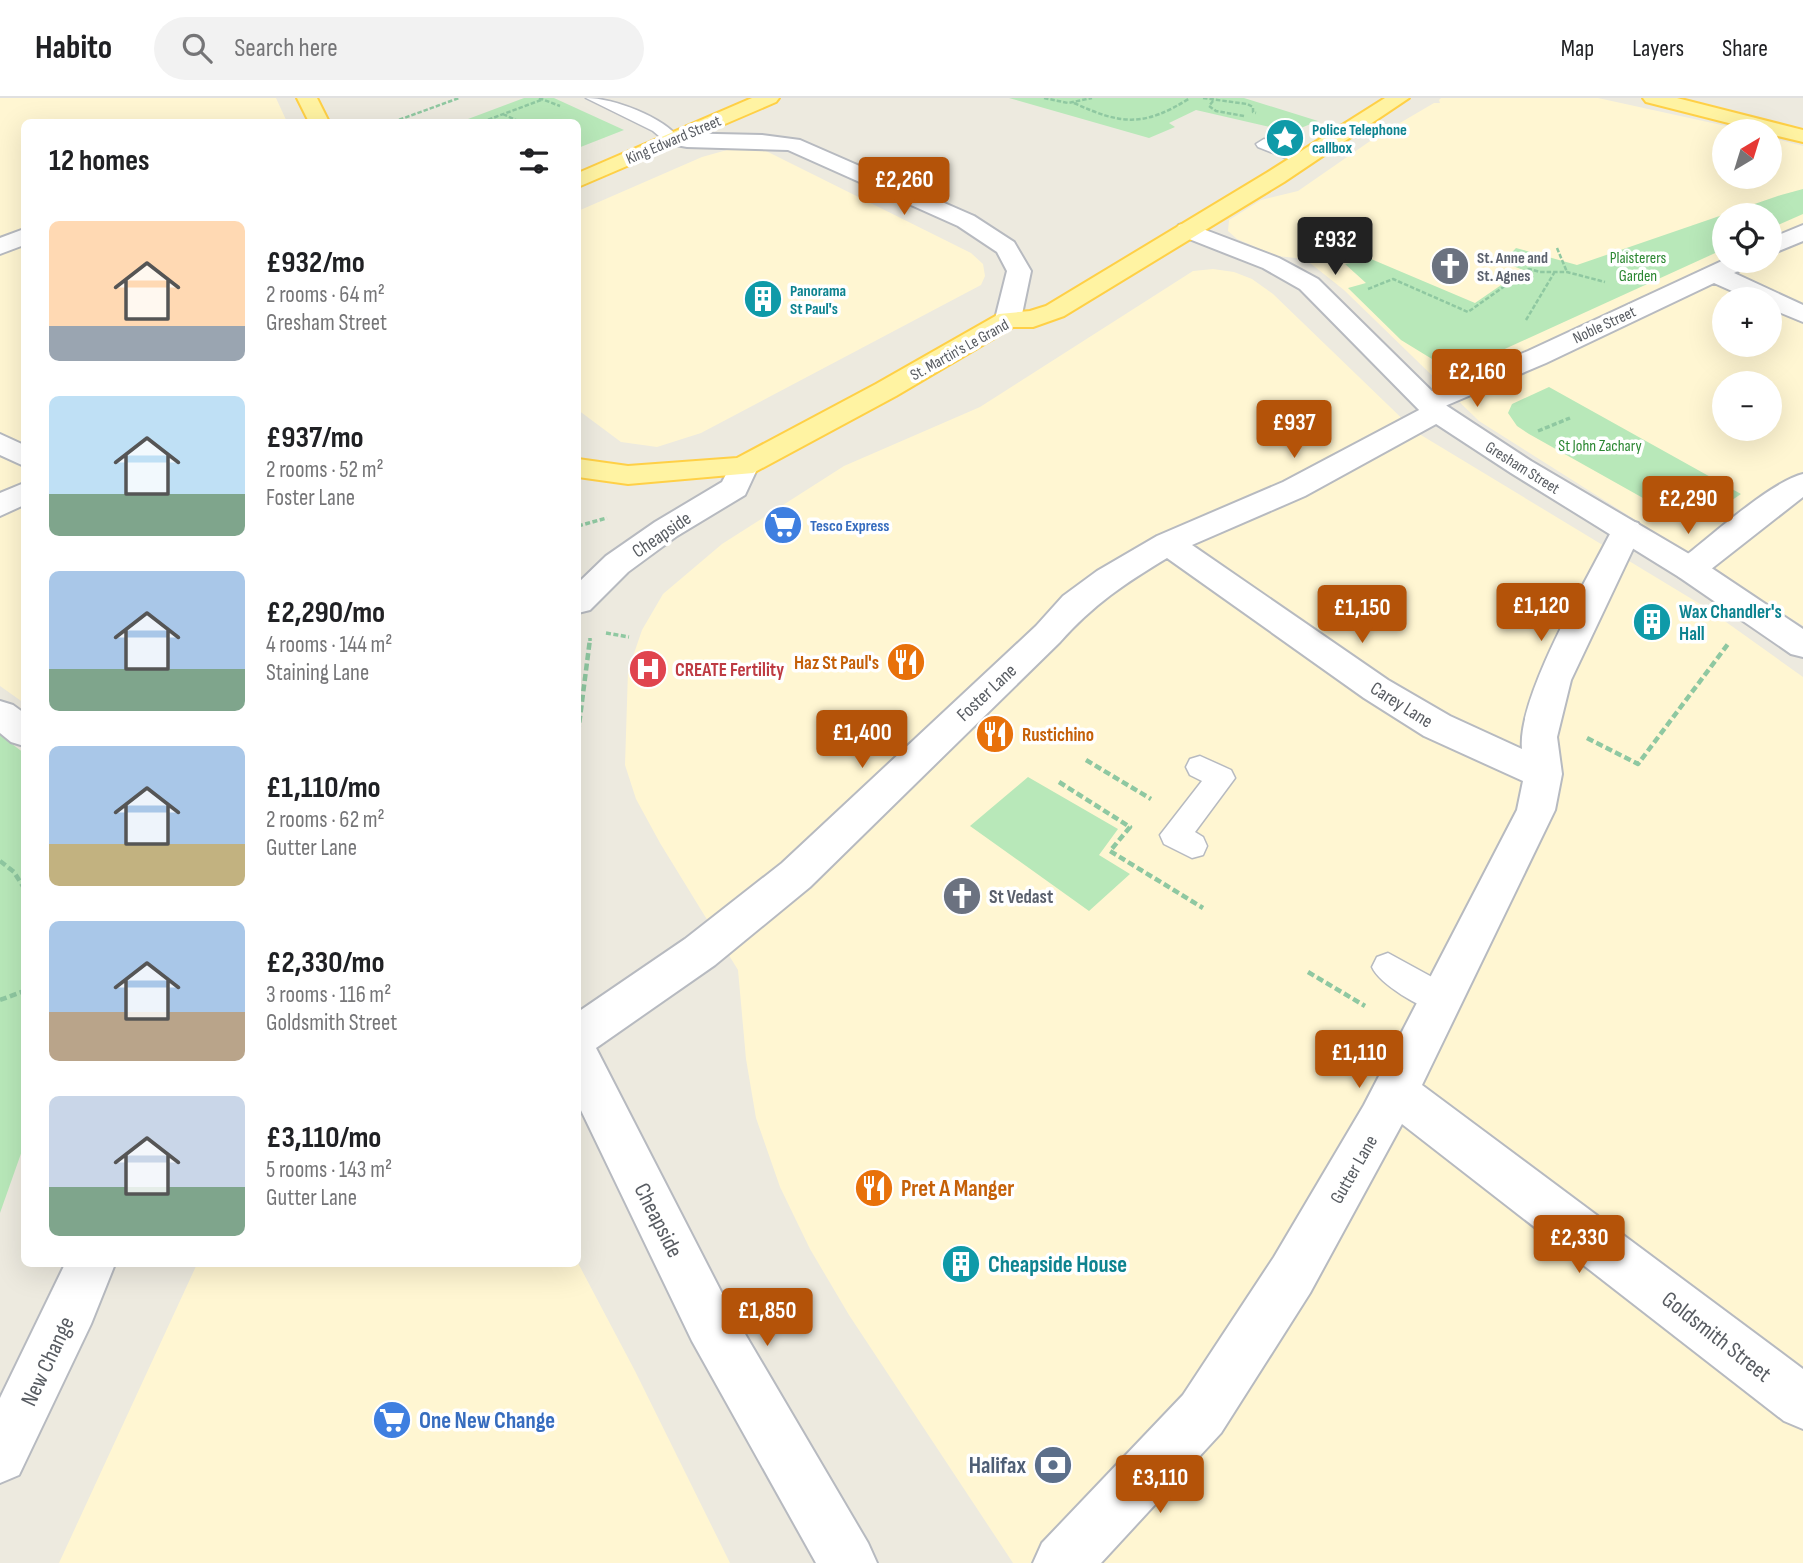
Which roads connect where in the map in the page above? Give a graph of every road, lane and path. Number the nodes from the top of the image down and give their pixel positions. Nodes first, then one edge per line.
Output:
1 (307, 98) edge
2 (459, 98) edge
3 (594, 98) edge
4 (769, 98) edge
5 (1044, 98) edge
6 (1092, 98) edge
7 (1190, 98) edge
8 (1653, 98) edge
9 (1703, 98) edge
10 (1392, 99) edge
11 (542, 100) edge
12 (1213, 101) dead end
13 (1074, 103) junction
14 (1253, 112) dead end
15 (503, 114) junction
16 (320, 119) edge
17 (401, 119) edge
18 (490, 119) edge
19 (514, 119) edge
20 (1803, 122) edge
21 (1803, 136) edge
22 (672, 139) junction
23 (1264, 144) dead end
24 (1301, 159) junction
25 (581, 180) edge
26 (0, 227) edge
27 (1187, 230) junction
28 (1803, 232) edge
29 (21, 235) edge
30 (21, 237) edge
31 (1782, 242) edge
32 (0, 247) edge
33 (1557, 248) dead end
34 (1553, 272) junction
35 (1567, 272) junction
36 (1713, 273) joint
37 (1587, 277) dead end
38 (1361, 291) dead end
39 (1803, 314) edge
40 (1008, 319) junction
41 (1522, 326) dead end
42 (1433, 407) junction
43 (1570, 418) dead end
44 (1530, 434) dead end
45 (0, 443) edge
46 (21, 455) edge
47 (743, 467) junction
48 (581, 468) edge
49 (1803, 484) edge
50 (21, 494) edge
51 (0, 506) edge
52 (611, 516) dead end
53 (581, 525) edge
54 (1627, 530) junction
55 (1168, 543) junction
56 (1690, 569) junction
57 (581, 599) edge
58 (590, 636) dead end
59 (1730, 641) dead end
60 (1803, 645) edge
61 (581, 709) edge
62 (0, 714) edge
63 (21, 730) edge
64 (1583, 736) dead end
65 (1086, 760) dead end
66 (1200, 767) dead end
67 (1543, 774) junction
68 (1059, 782) dead end
69 (1144, 809) dead end
70 (1137, 818) dead end
71 (1130, 827) junction
72 (1192, 846) dead end
73 (0, 861) edge
74 (21, 883) edge
75 (1203, 908) dead end
76 (1388, 967) dead end
77 (1308, 972) dead end
78 (21, 992) edge
79 (1440, 999) junction
80 (0, 1000) edge
81 (1366, 1007) dead end
82 (581, 1034) edge
83 (581, 1064) edge
84 (1395, 1093) junction
85 (89, 1267) edge
86 (1803, 1402) edge
87 (0, 1456) edge
88 (848, 1563) edge
89 (1062, 1563) edge

1 - 16 main road
2 - 17 path
3 - 22 lane
4 - 22 main road, King Edward Street
5 - 13 path
6 - 13 path
7 - 13 path
8 - 21 main road
9 - 20 main road
10 - 24 main road, St. Martin's Le Grand
11 - 15 path
12 - 14 path
15 - 18 path
15 - 19 path
22 - 25 main road, King Edward Street
22 - 40 street
23 - 24 lane
24 - 27 main road, St. Martin's Le Grand
26 - 29 street
27 - 40 main road, St. Martin's Le Grand
27 - 42 street, Gresham Street
28 - 31 street
30 - 32 street
33 - 35 path
34 - 35 path
34 - 38 path
34 - 41 path
35 - 37 path
36 - 39 street
36 - 42 street, Noble Street
40 - 47 main road, St. Martin's Le Grand
42 - 54 street, Gresham Street
42 - 55 street, Foster Lane
43 - 44 path
45 - 46 street
47 - 48 main road, St. Martin's Le Grand
47 - 57 street, Cheapside
49 - 56 street
50 - 51 street
52 - 53 path
54 - 56 street, Gresham Street
54 - 67 street, Gutter Lane
55 - 67 street, Carey Lane
55 - 82 street, Foster Lane
56 - 60 street, Gresham Street
58 - 61 path
59 - 64 path
62 - 63 street
65 - 69 path
66 - 72 lane
67 - 79 street, Gutter Lane
68 - 71 path
70 - 71 path
71 - 75 path
73 - 74 path
76 - 79 lane
77 - 81 path
78 - 80 path
79 - 84 street, Gutter Lane
83 - 88 street, Cheapside
84 - 86 street, Goldsmith Street
84 - 89 street, Gutter Lane
85 - 87 street, New Change

